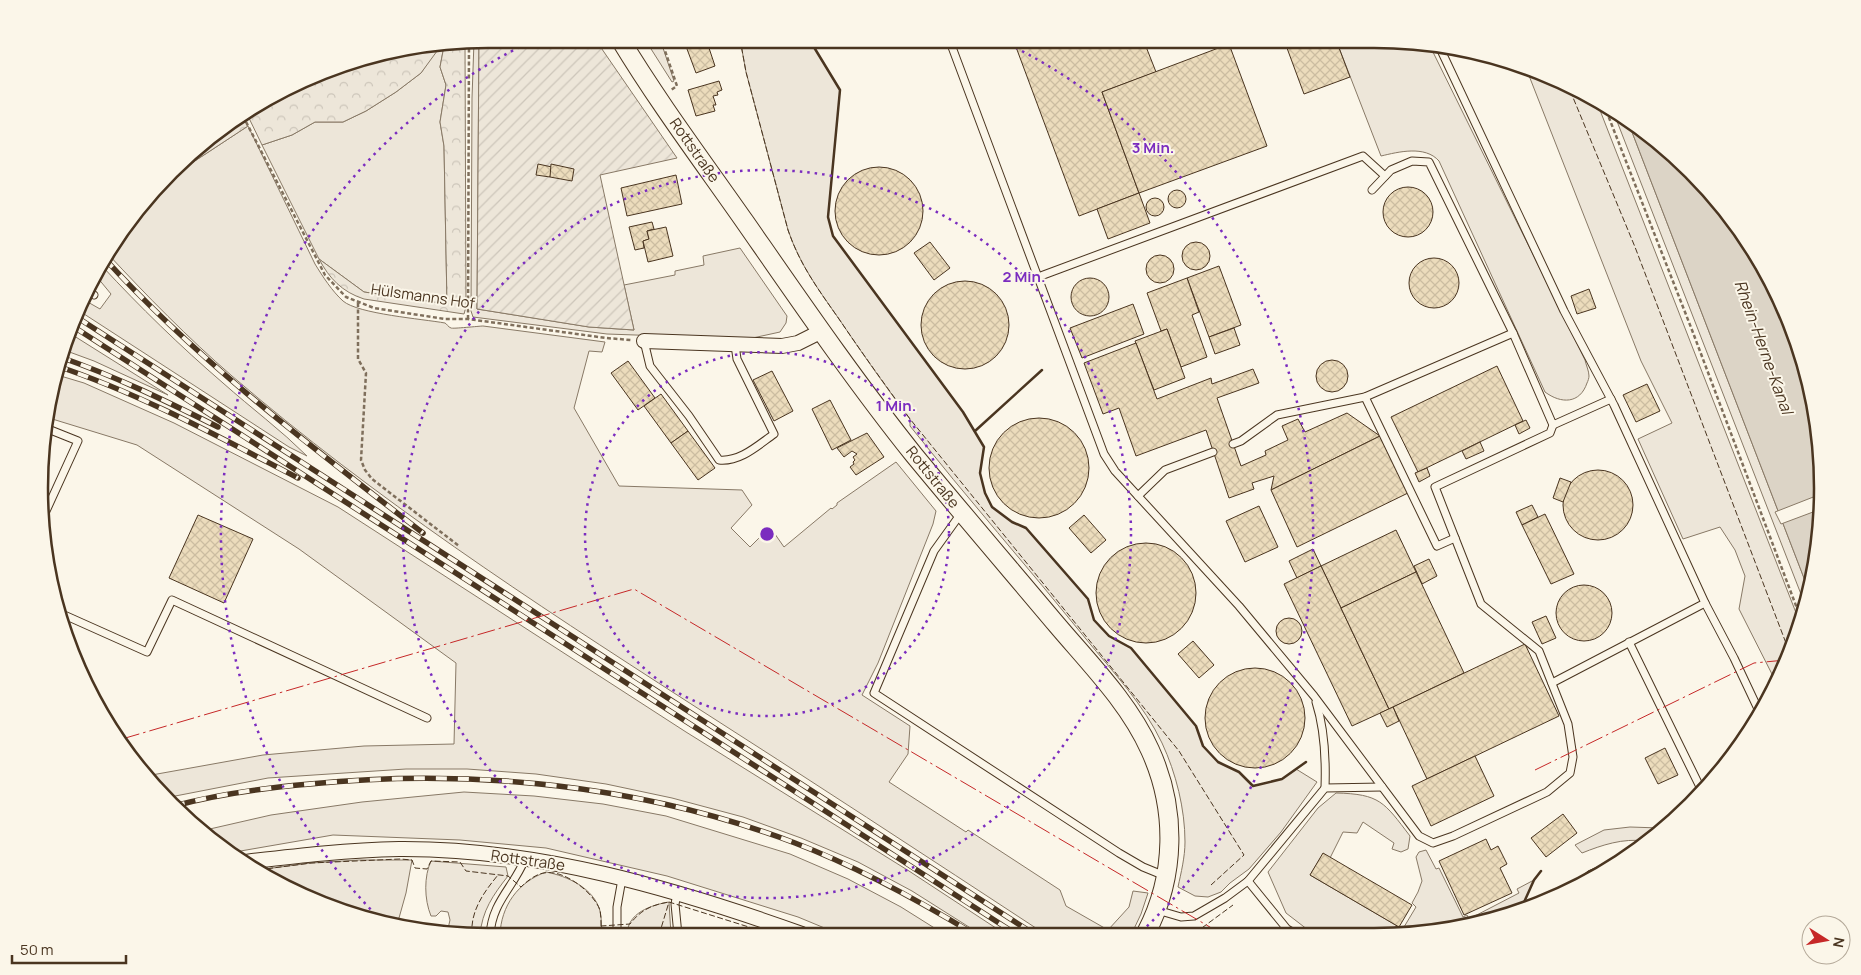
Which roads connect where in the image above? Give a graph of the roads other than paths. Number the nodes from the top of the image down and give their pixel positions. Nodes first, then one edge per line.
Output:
1 (626, 48) edge
2 (952, 48) edge
3 (1442, 53) edge
4 (1385, 176) junction
5 (1372, 190) dead end
6 (1038, 277) junction
7 (820, 332) junction
8 (1513, 334) junction
9 (644, 341) joint
10 (735, 345) junction
11 (1365, 396) junction
12 (1611, 399) junction
13 (1553, 424) junction
14 (51, 430) edge
15 (1233, 444) dead end
16 (1213, 452) dead end
17 (1138, 496) junction
18 (48, 507) edge
19 (962, 512) junction
20 (1455, 538) junction
21 (1705, 603) junction
22 (67, 616) edge
23 (1629, 642) junction
24 (1552, 683) junction
25 (1314, 696) junction
26 (1756, 705) edge
27 (427, 718) dead end
28 (1699, 784) edge
29 (1382, 787) junction
30 (1325, 788) junction
31 (525, 858) junction
32 (255, 861) edge
33 (1166, 876) junction
34 (622, 878) junction
35 (1248, 881) junction
36 (677, 894) junction
37 (1157, 910) junction
38 (491, 928) edge
39 (616, 928) edge
40 (677, 928) edge
41 (774, 928) edge
42 (1148, 928) edge
43 (1286, 928) edge

1 - 7 street, Rottstraße
2 - 6 lane
3 - 12 lane
4 - 5 lane
4 - 6 lane
4 - 8 lane
6 - 17 lane
7 - 10 street
7 - 19 street, Rottstraße
8 - 11 lane
8 - 13 lane
9 - 10 street
9 - 10 lane
11 - 15 lane
11 - 20 lane
12 - 13 lane
12 - 21 lane
13 - 20 lane
14 - 18 lane
16 - 17 lane
17 - 25 lane
19 - 33 street, Rottstraße
19 - 33 lane
20 - 24 lane
21 - 23 lane
21 - 26 lane
22 - 27 lane
23 - 24 lane
23 - 28 lane
24 - 29 lane
25 - 29 lane
25 - 30 lane
29 - 30 lane
30 - 35 lane
31 - 32 street, Rottstraße
31 - 34 street, Rottstraße
31 - 38 lane
33 - 37 street, Rottstraße
34 - 36 street, Rottstraße
34 - 39 lane
35 - 37 lane
35 - 43 lane
36 - 40 lane
36 - 41 street, Rottstraße
37 - 42 street, Rottstraße

